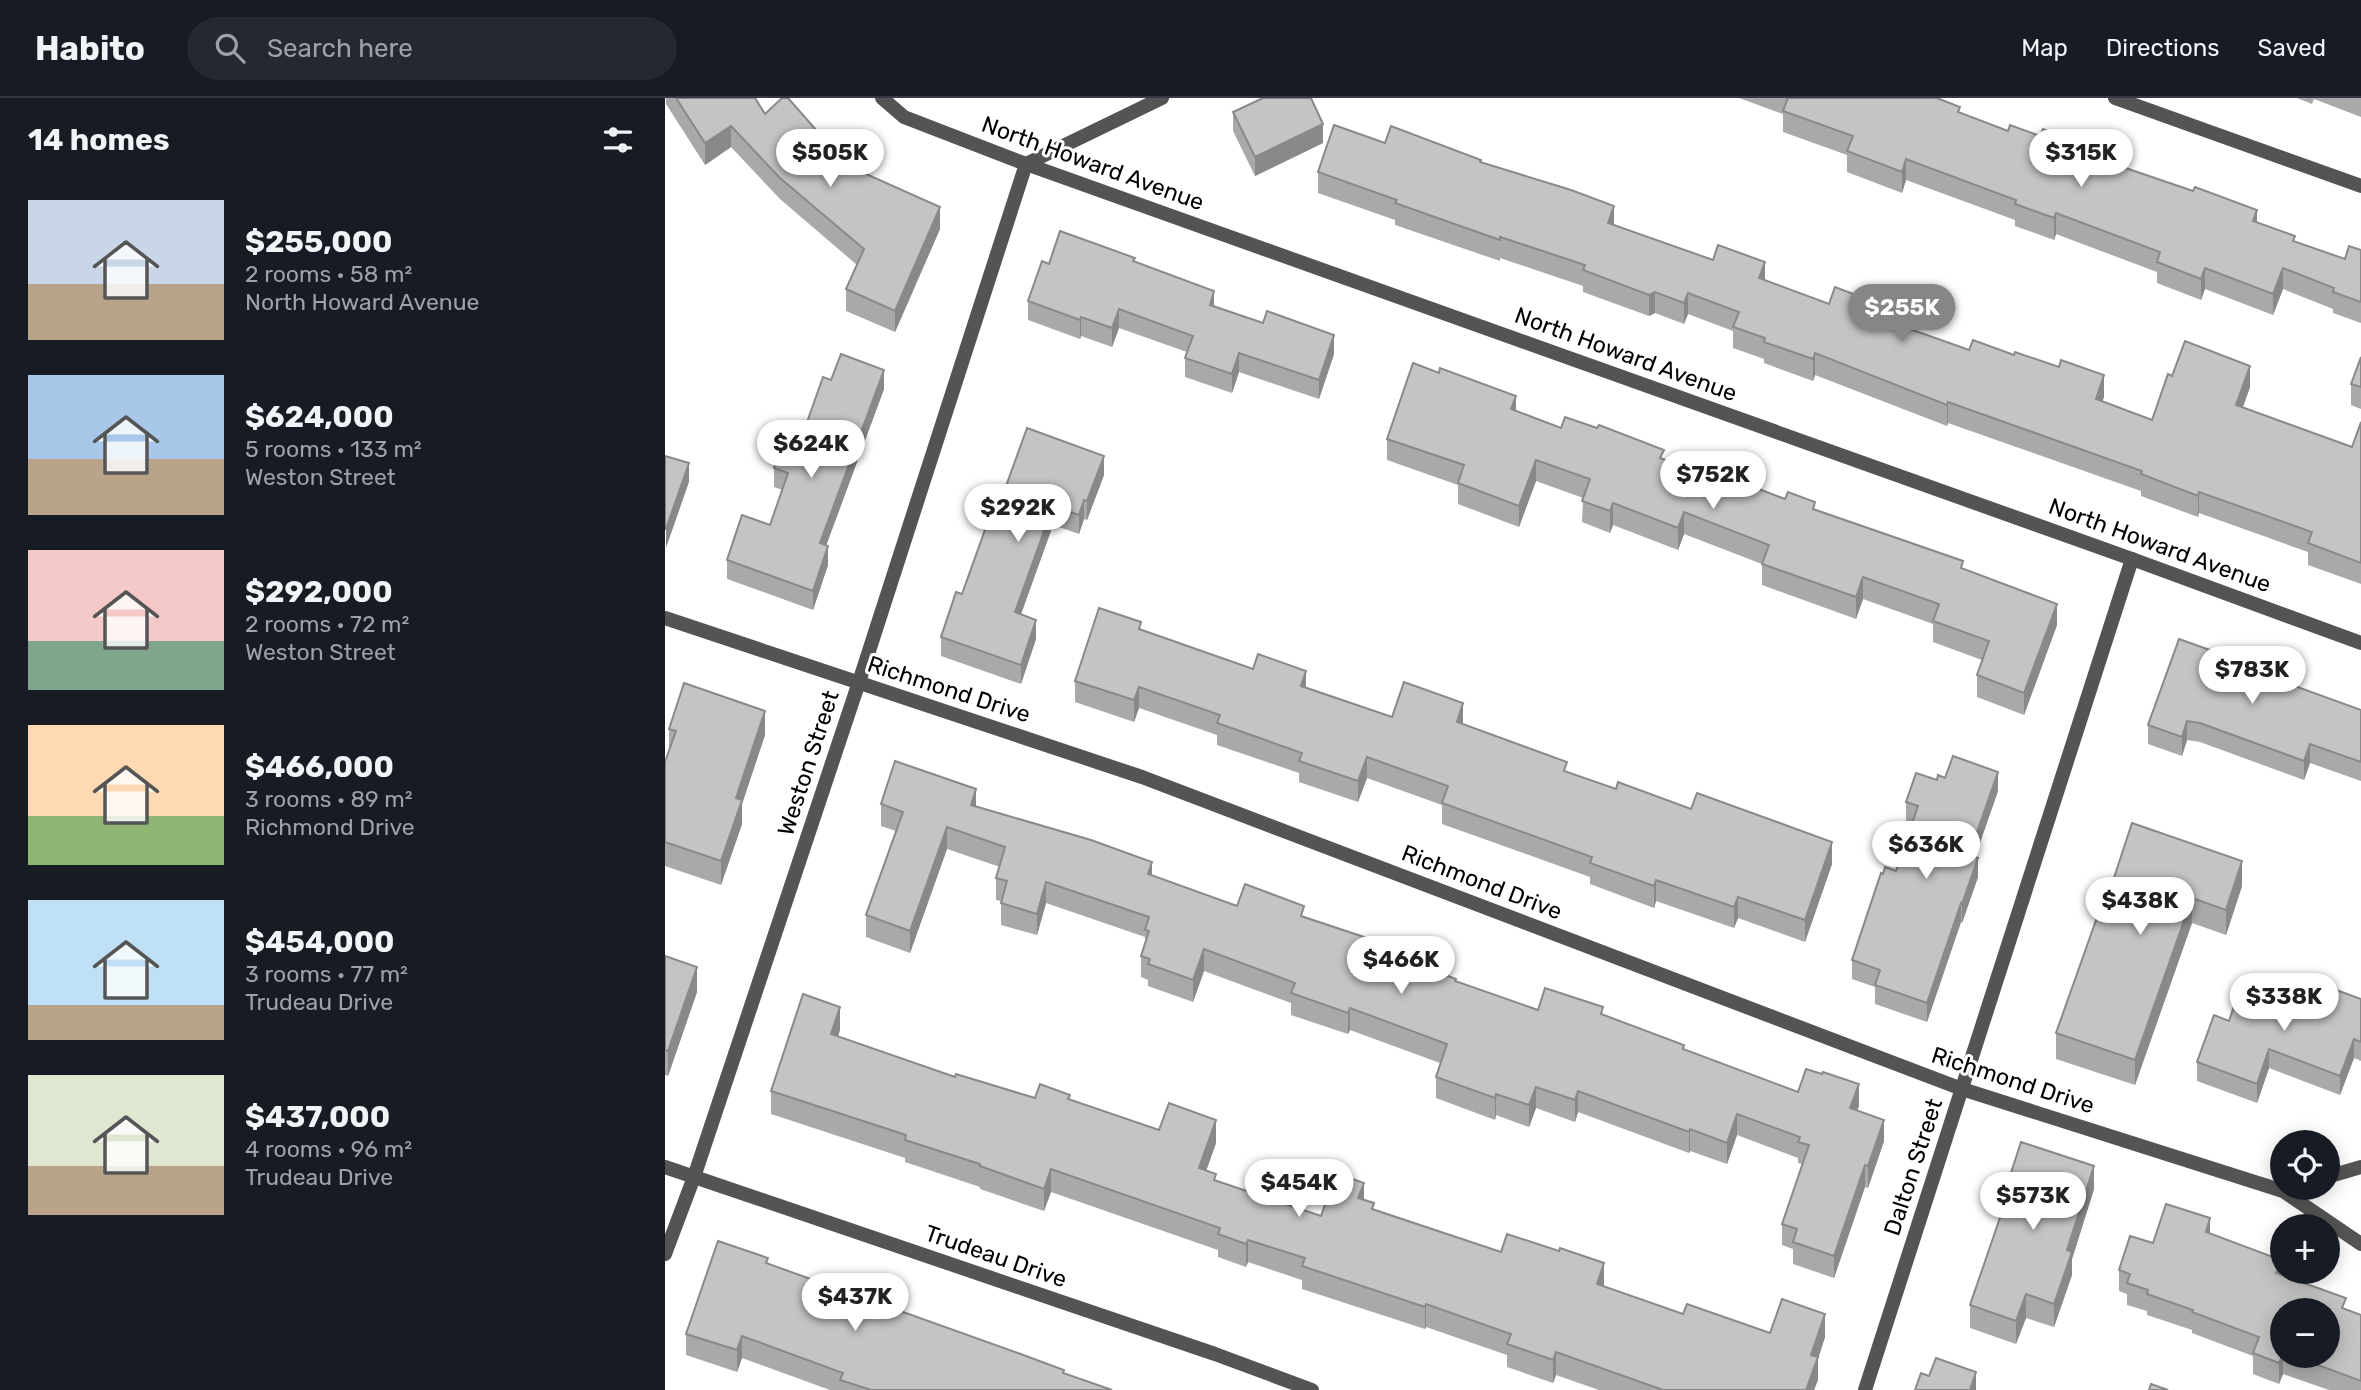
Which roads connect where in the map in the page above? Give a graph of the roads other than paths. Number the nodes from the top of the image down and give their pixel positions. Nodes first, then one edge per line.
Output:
1 (882, 98) edge
2 (1162, 98) edge
3 (2115, 98) edge
4 (1026, 164) junction
5 (2361, 186) edge
6 (2132, 559) junction
7 (665, 618) edge
8 (2361, 643) edge
9 (859, 682) junction
10 (1962, 1089) junction
11 (665, 1167) edge
12 (2361, 1167) edge
13 (2340, 1173) edge
14 (694, 1177) junction
15 (2270, 1185) edge
16 (2301, 1200) edge
17 (2361, 1244) edge
18 (665, 1254) edge
19 (1312, 1390) edge
20 (1865, 1390) edge

1 - 4 street, North Howard Avenue
2 - 4 street
3 - 5 street
4 - 6 street, North Howard Avenue
4 - 9 street, Weston Street
6 - 8 street, North Howard Avenue
6 - 10 street, Dalton Street
7 - 9 street, Richmond Drive
9 - 10 street, Richmond Drive
9 - 14 street, Weston Street
10 - 15 street, Richmond Drive
10 - 20 street, Dalton Street
11 - 14 street, Trudeau Drive
12 - 13 street
14 - 18 street, Weston Street
14 - 19 street, Trudeau Drive
16 - 17 street, Richmond Drive

